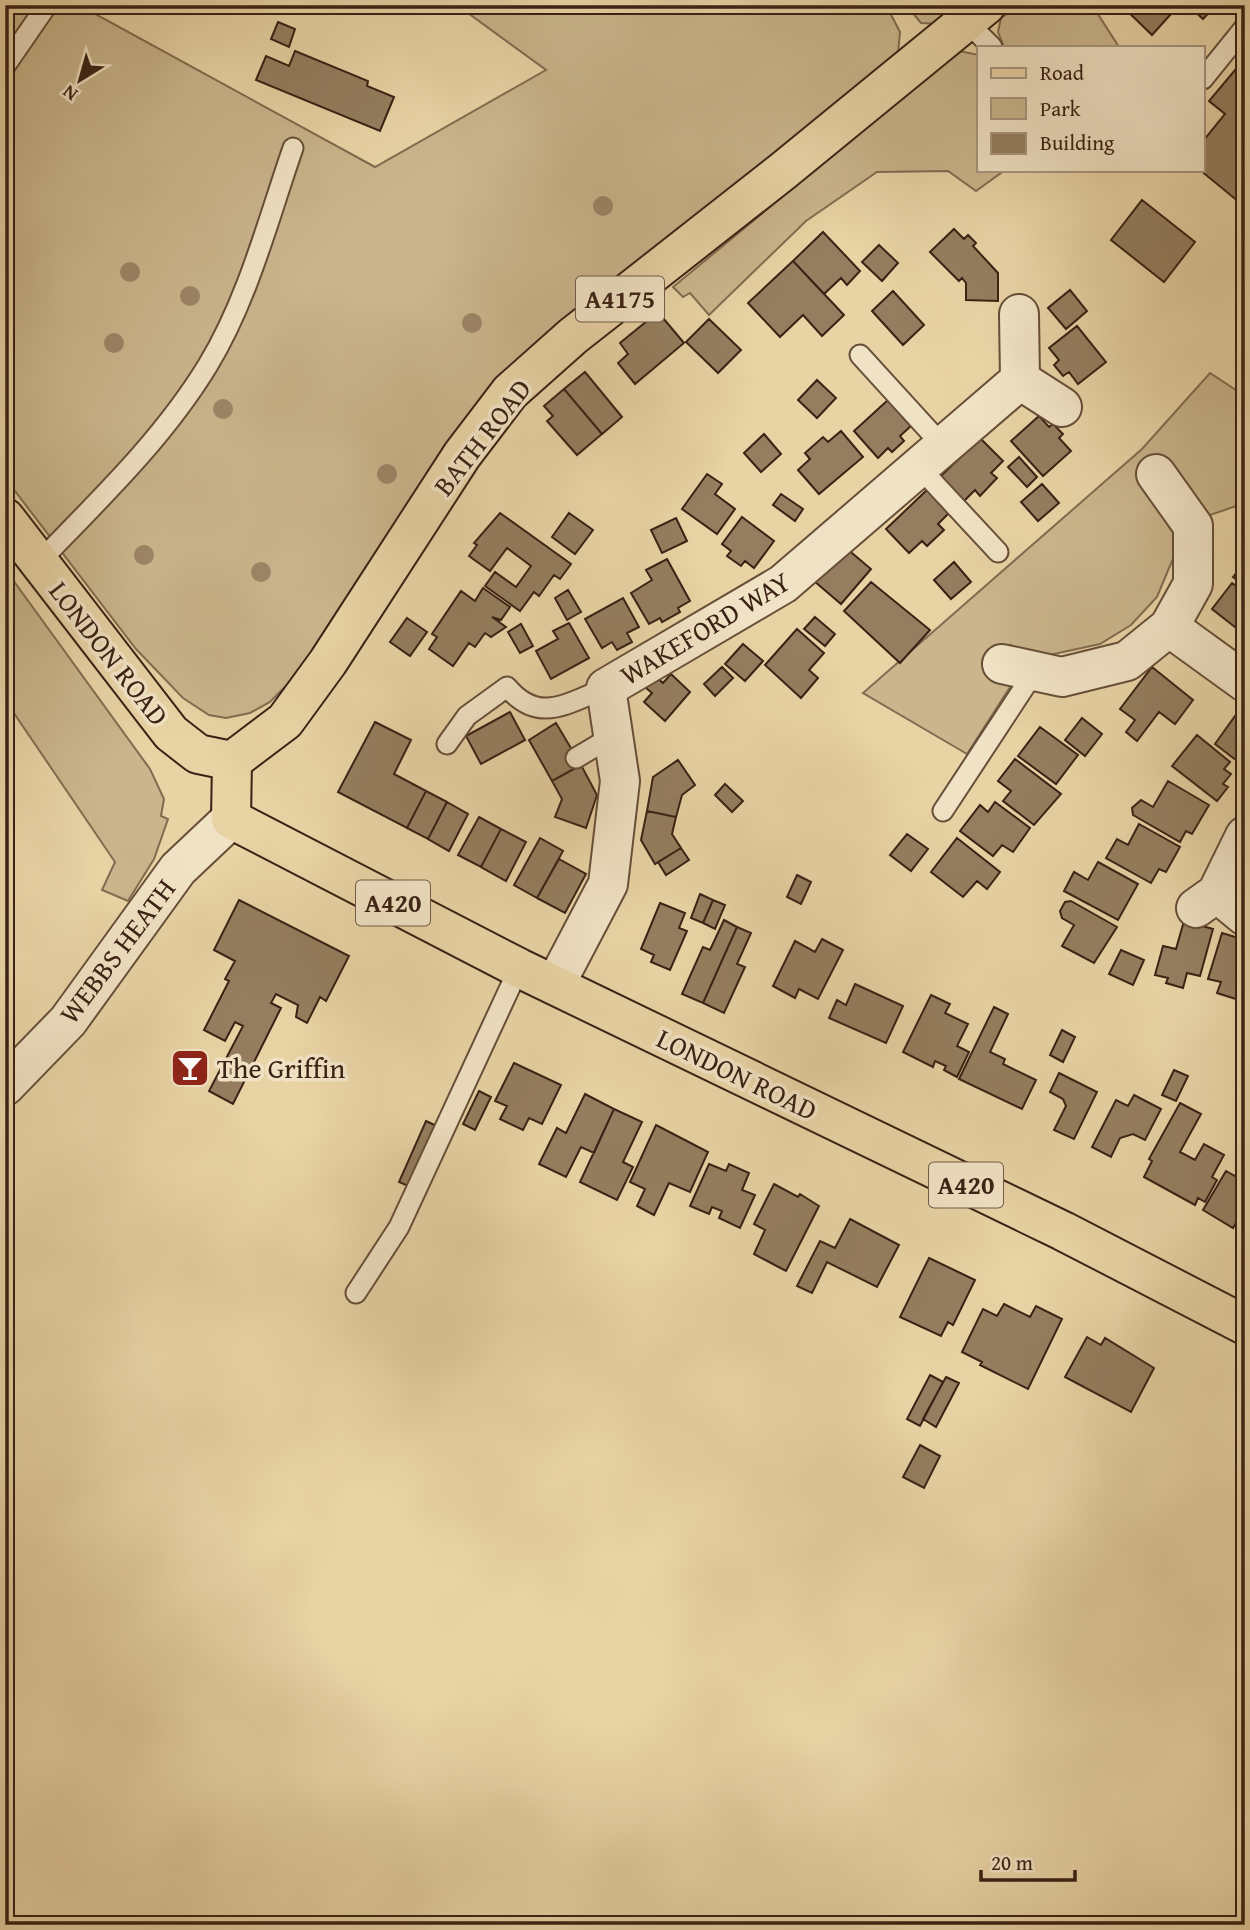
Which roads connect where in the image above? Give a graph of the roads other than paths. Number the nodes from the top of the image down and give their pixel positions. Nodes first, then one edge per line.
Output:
1 (47, 5) edge
2 (981, 25) edge
3 (1245, 27) edge
4 (5, 66) edge
5 (1204, 78) edge
6 (293, 148) dead end
7 (1019, 314) dead end
8 (860, 355) dead end
9 (1020, 380) junction
10 (1062, 407) dead end
11 (931, 457) junction
12 (1156, 474) dead end
13 (8, 525) edge
14 (998, 552) dead end
15 (39, 562) junction
16 (1169, 627) junction
17 (1019, 667) joint
18 (1245, 682) edge
19 (606, 688) junction
20 (613, 736) junction
21 (447, 744) dead end
22 (576, 758) dead end
23 (232, 761) junction
24 (943, 811) dead end
25 (231, 819) junction
26 (1245, 836) edge
27 (1219, 906) edge
28 (519, 968) junction
29 (555, 985) junction
30 (5, 1086) edge
31 (356, 1293) dead end
32 (1245, 1325) edge

1 - 4 lane
2 - 23 main road, BATH ROAD / A4175
3 - 5 lane
6 - 15 lane
7 - 9 street
8 - 11 lane
9 - 10 street
9 - 11 street, WAKEFORD WAY
11 - 14 lane
11 - 19 street, WAKEFORD WAY
12 - 16 street
13 - 15 main road, LONDON ROAD
15 - 23 main road, LONDON ROAD
16 - 17 street
16 - 18 street
17 - 24 lane
19 - 20 street, WAKEFORD WAY
19 - 21 lane
20 - 22 lane
20 - 29 street, WAKEFORD WAY
23 - 25 main road
25 - 28 main road, LONDON ROAD / A420
25 - 30 street, WEBBS HEATH
26 - 27 street
28 - 29 main road, LONDON ROAD / A420
28 - 31 lane
29 - 32 main road, LONDON ROAD / A420

